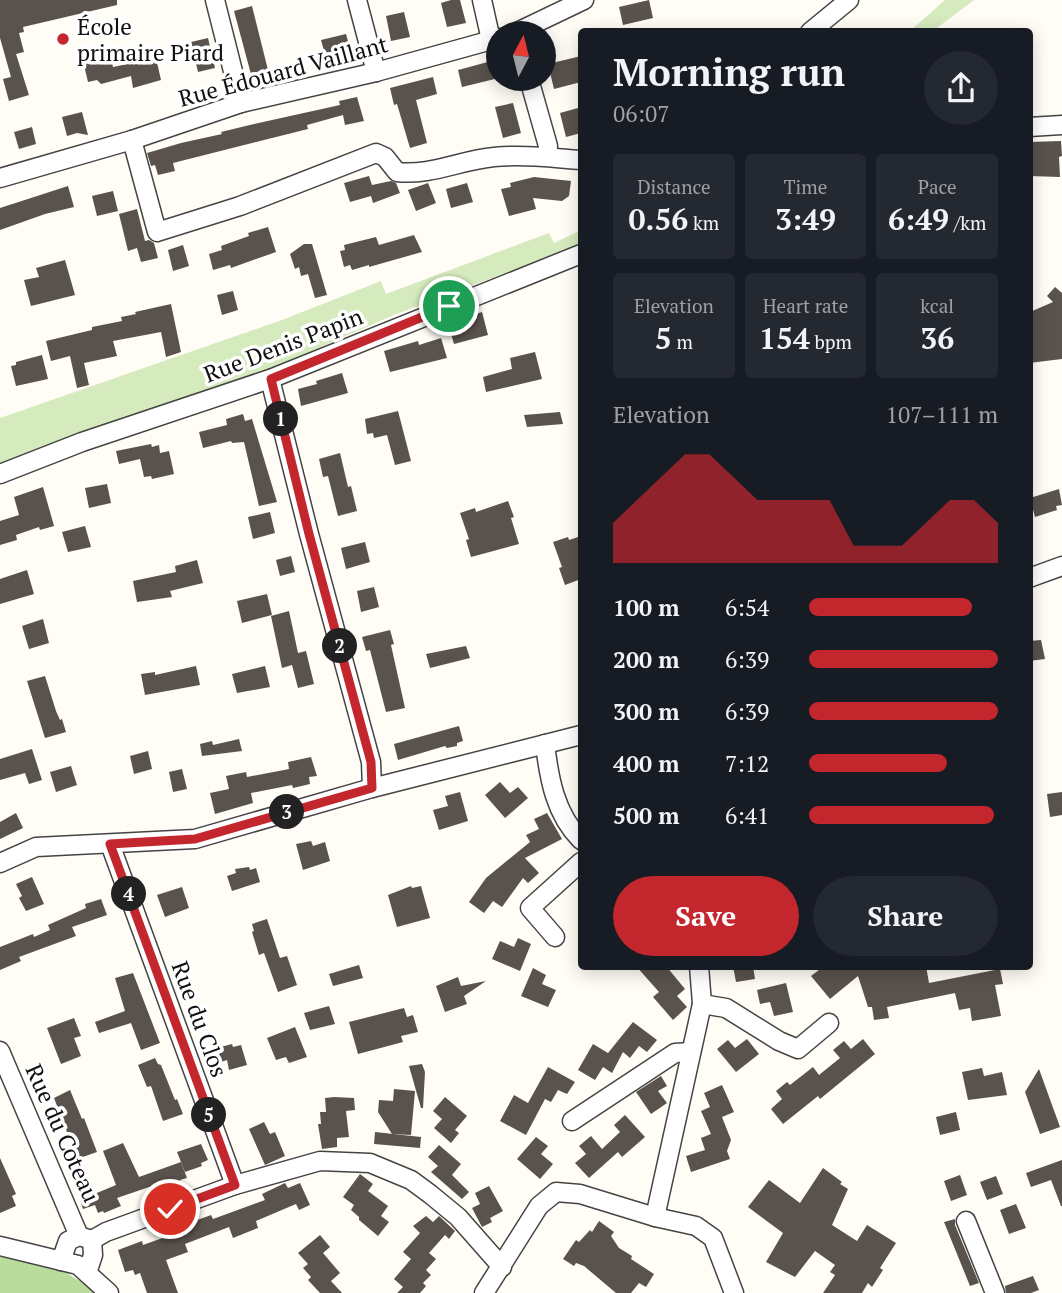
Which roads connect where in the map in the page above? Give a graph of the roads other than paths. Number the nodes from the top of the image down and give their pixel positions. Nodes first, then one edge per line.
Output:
1 (215, 0) edge
2 (358, 0) edge
3 (482, 0) edge
4 (584, 0) edge
5 (849, 0) edge
6 (489, 21) edge
7 (540, 21) edge
8 (815, 28) edge
9 (486, 41) edge
10 (376, 72) junction
11 (532, 91) edge
12 (240, 103) junction
13 (1062, 125) edge
14 (1033, 127) edge
15 (132, 140) junction
16 (547, 156) junction
17 (578, 160) edge
18 (0, 178) edge
19 (578, 255) edge
20 (271, 379) junction
21 (0, 474) edge
22 (1062, 566) edge
23 (1033, 577) edge
24 (578, 736) edge
25 (545, 744) junction
26 (372, 788) junction
27 (578, 835) edge
28 (110, 844) junction
29 (0, 863) edge
30 (578, 866) edge
31 (555, 937) dead end
32 (699, 970) edge
33 (702, 1004) junction
34 (829, 1023) dead end
35 (0, 1051) edge
36 (691, 1052) junction
37 (572, 1121) dead end
38 (235, 1185) junction
39 (655, 1217) junction
40 (966, 1222) dead end
41 (85, 1238) junction
42 (0, 1246) edge
43 (61, 1261) junction
44 (502, 1267) junction
45 (87, 1273) junction
46 (109, 1293) edge
47 (484, 1293) edge
48 (734, 1293) edge
49 (995, 1293) edge

1 - 12 street
2 - 10 street
3 - 6 street
4 - 7 street
5 - 8 street
9 - 10 street, Rue Édouard Vaillant
10 - 12 street, Rue Édouard Vaillant
11 - 16 street
12 - 15 street, Rue Édouard Vaillant
13 - 14 street
15 - 16 street
15 - 18 street, Rue Édouard Vaillant
16 - 17 street
19 - 20 street, Rue Denis Papin
20 - 21 street, Rue Denis Papin
20 - 26 street
22 - 23 street
24 - 25 street
25 - 26 street
25 - 27 street
26 - 28 street
28 - 29 street
28 - 38 street, Rue du Clos
30 - 31 street
32 - 33 street
33 - 34 street
33 - 36 street
35 - 41 street, Rue du Coteau
36 - 37 street
36 - 39 street
38 - 41 street
38 - 44 street
39 - 44 street
39 - 48 street
40 - 49 street
41 - 43 street, Rue du Coteau
41 - 45 street
42 - 43 street
43 - 45 street
44 - 47 street
45 - 46 street

